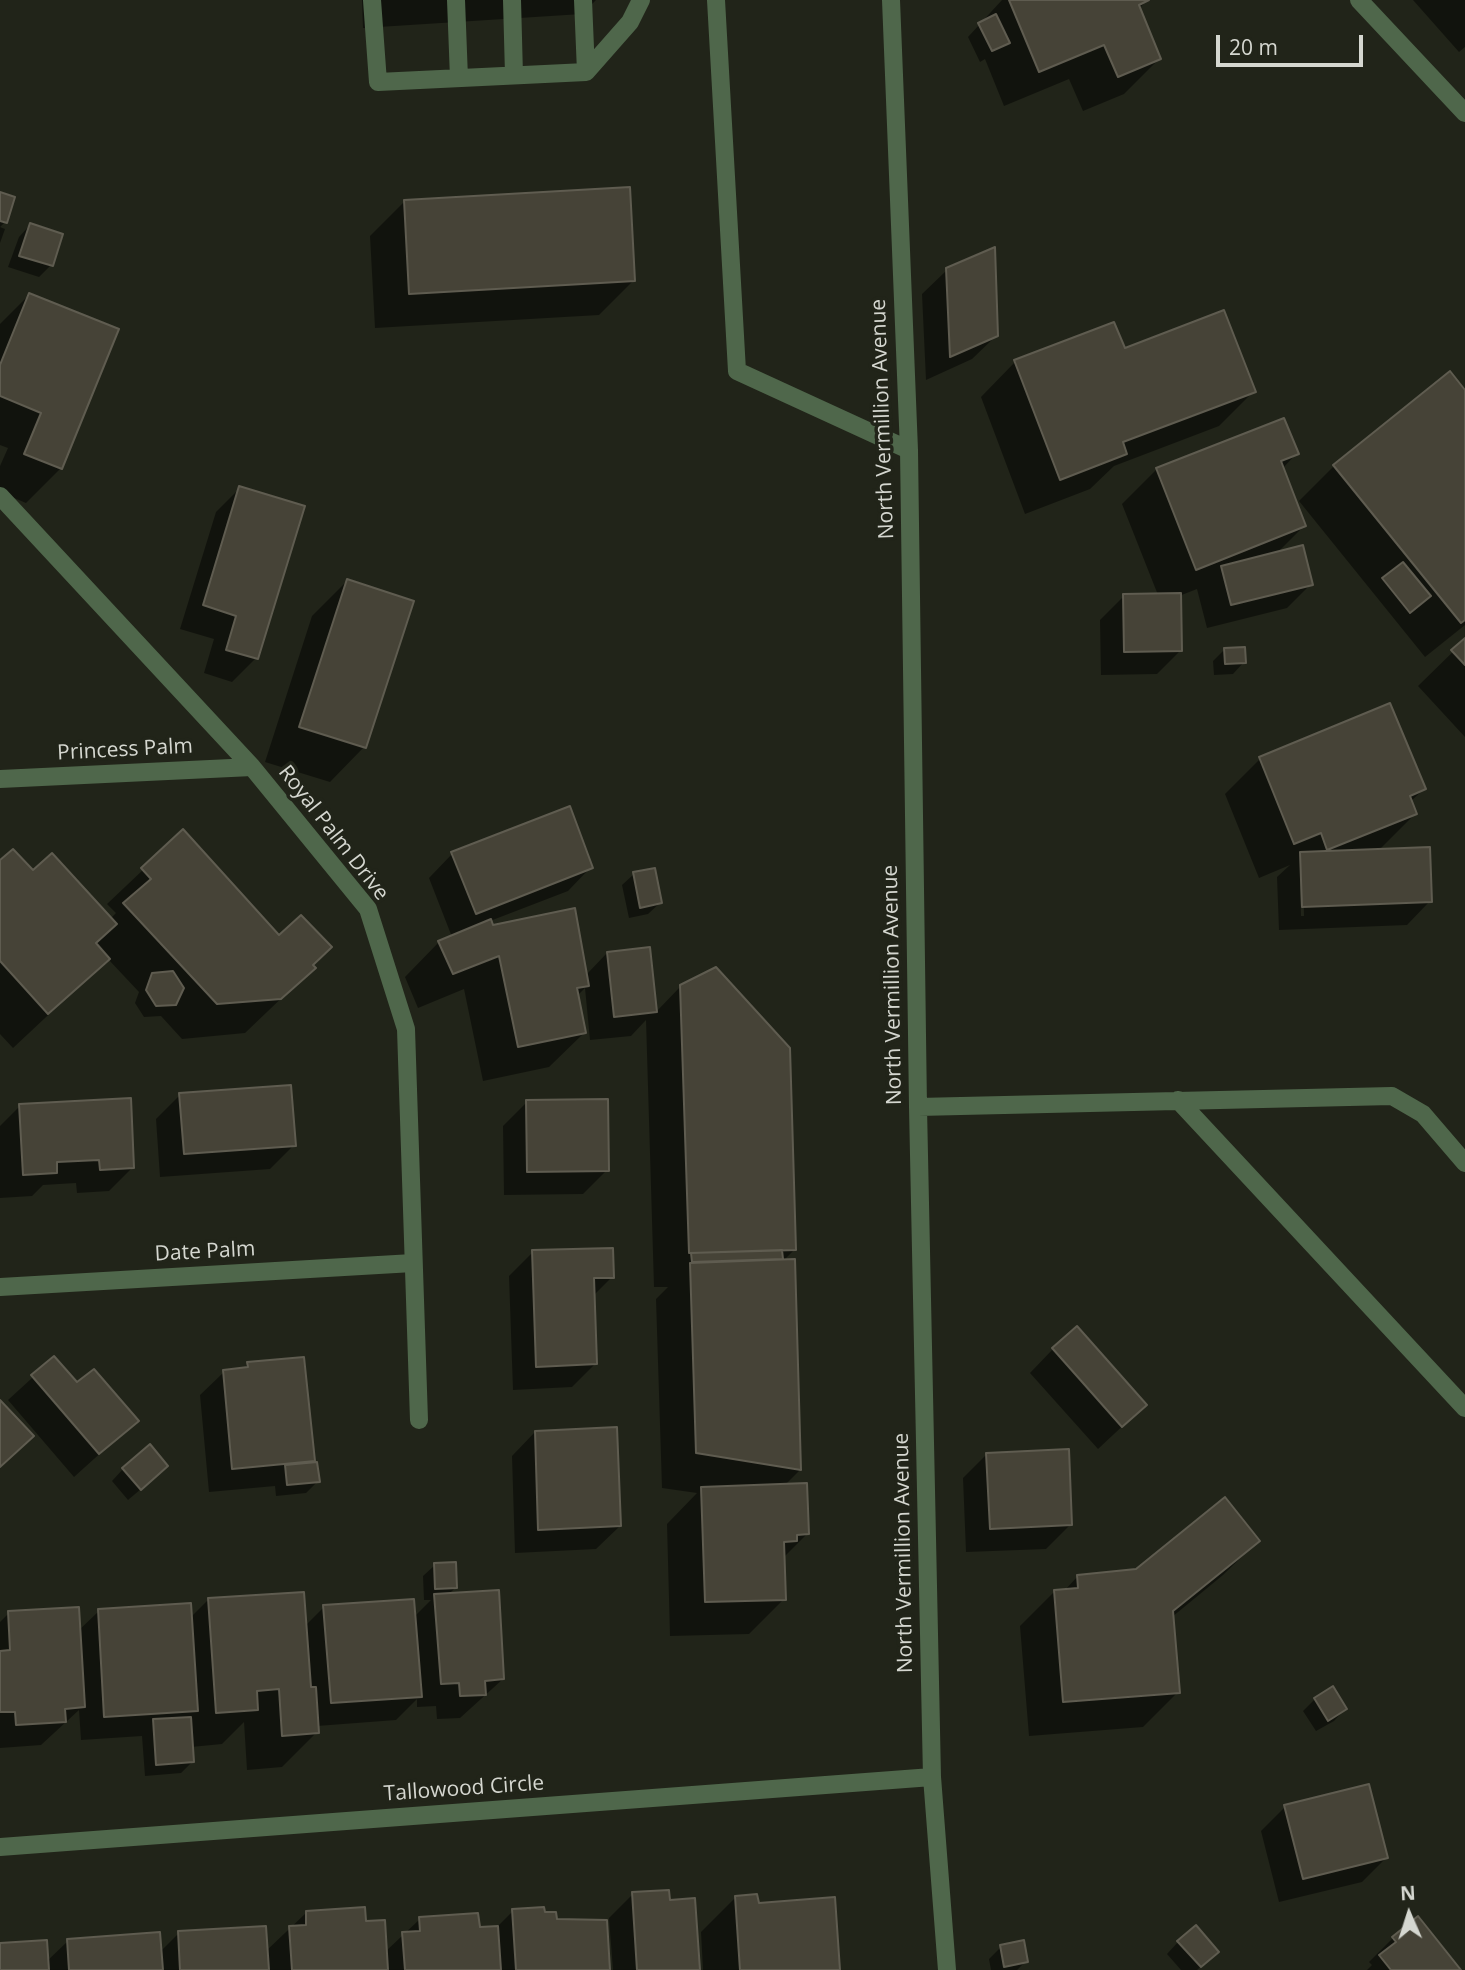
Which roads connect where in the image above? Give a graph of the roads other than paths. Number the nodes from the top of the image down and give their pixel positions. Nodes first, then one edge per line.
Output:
1 (372, 0) edge
2 (456, 0) edge
3 (512, 0) edge
4 (583, 0) edge
5 (641, 0) edge
6 (716, 0) edge
7 (891, 0) edge
8 (1359, 0) edge
9 (586, 72) junction
10 (514, 75) junction
11 (459, 78) junction
12 (1465, 113) edge
13 (909, 450) junction
14 (0, 496) edge
15 (251, 767) junction
16 (0, 779) edge
17 (1178, 1100) junction
18 (918, 1107) junction
19 (1465, 1163) edge
20 (414, 1263) junction
21 (0, 1287) edge
22 (1465, 1408) edge
23 (419, 1420) dead end
24 (932, 1777) junction
25 (0, 1847) edge
26 (947, 1970) edge

1 - 11 street
2 - 11 street
3 - 10 street
4 - 9 street
5 - 9 street
6 - 13 street
7 - 13 street, North Vermillion Avenue
8 - 12 street
9 - 10 street
10 - 11 street
13 - 18 street, North Vermillion Avenue
14 - 15 street, Royal Palm Drive
15 - 16 street, Princess Palm
15 - 20 street, Royal Palm Drive
17 - 18 street
17 - 19 street
17 - 22 street
18 - 24 street, North Vermillion Avenue
20 - 21 street, Date Palm
20 - 23 street, Royal Palm Drive
24 - 25 street, Tallowood Circle
24 - 26 street, North Vermillion Avenue

